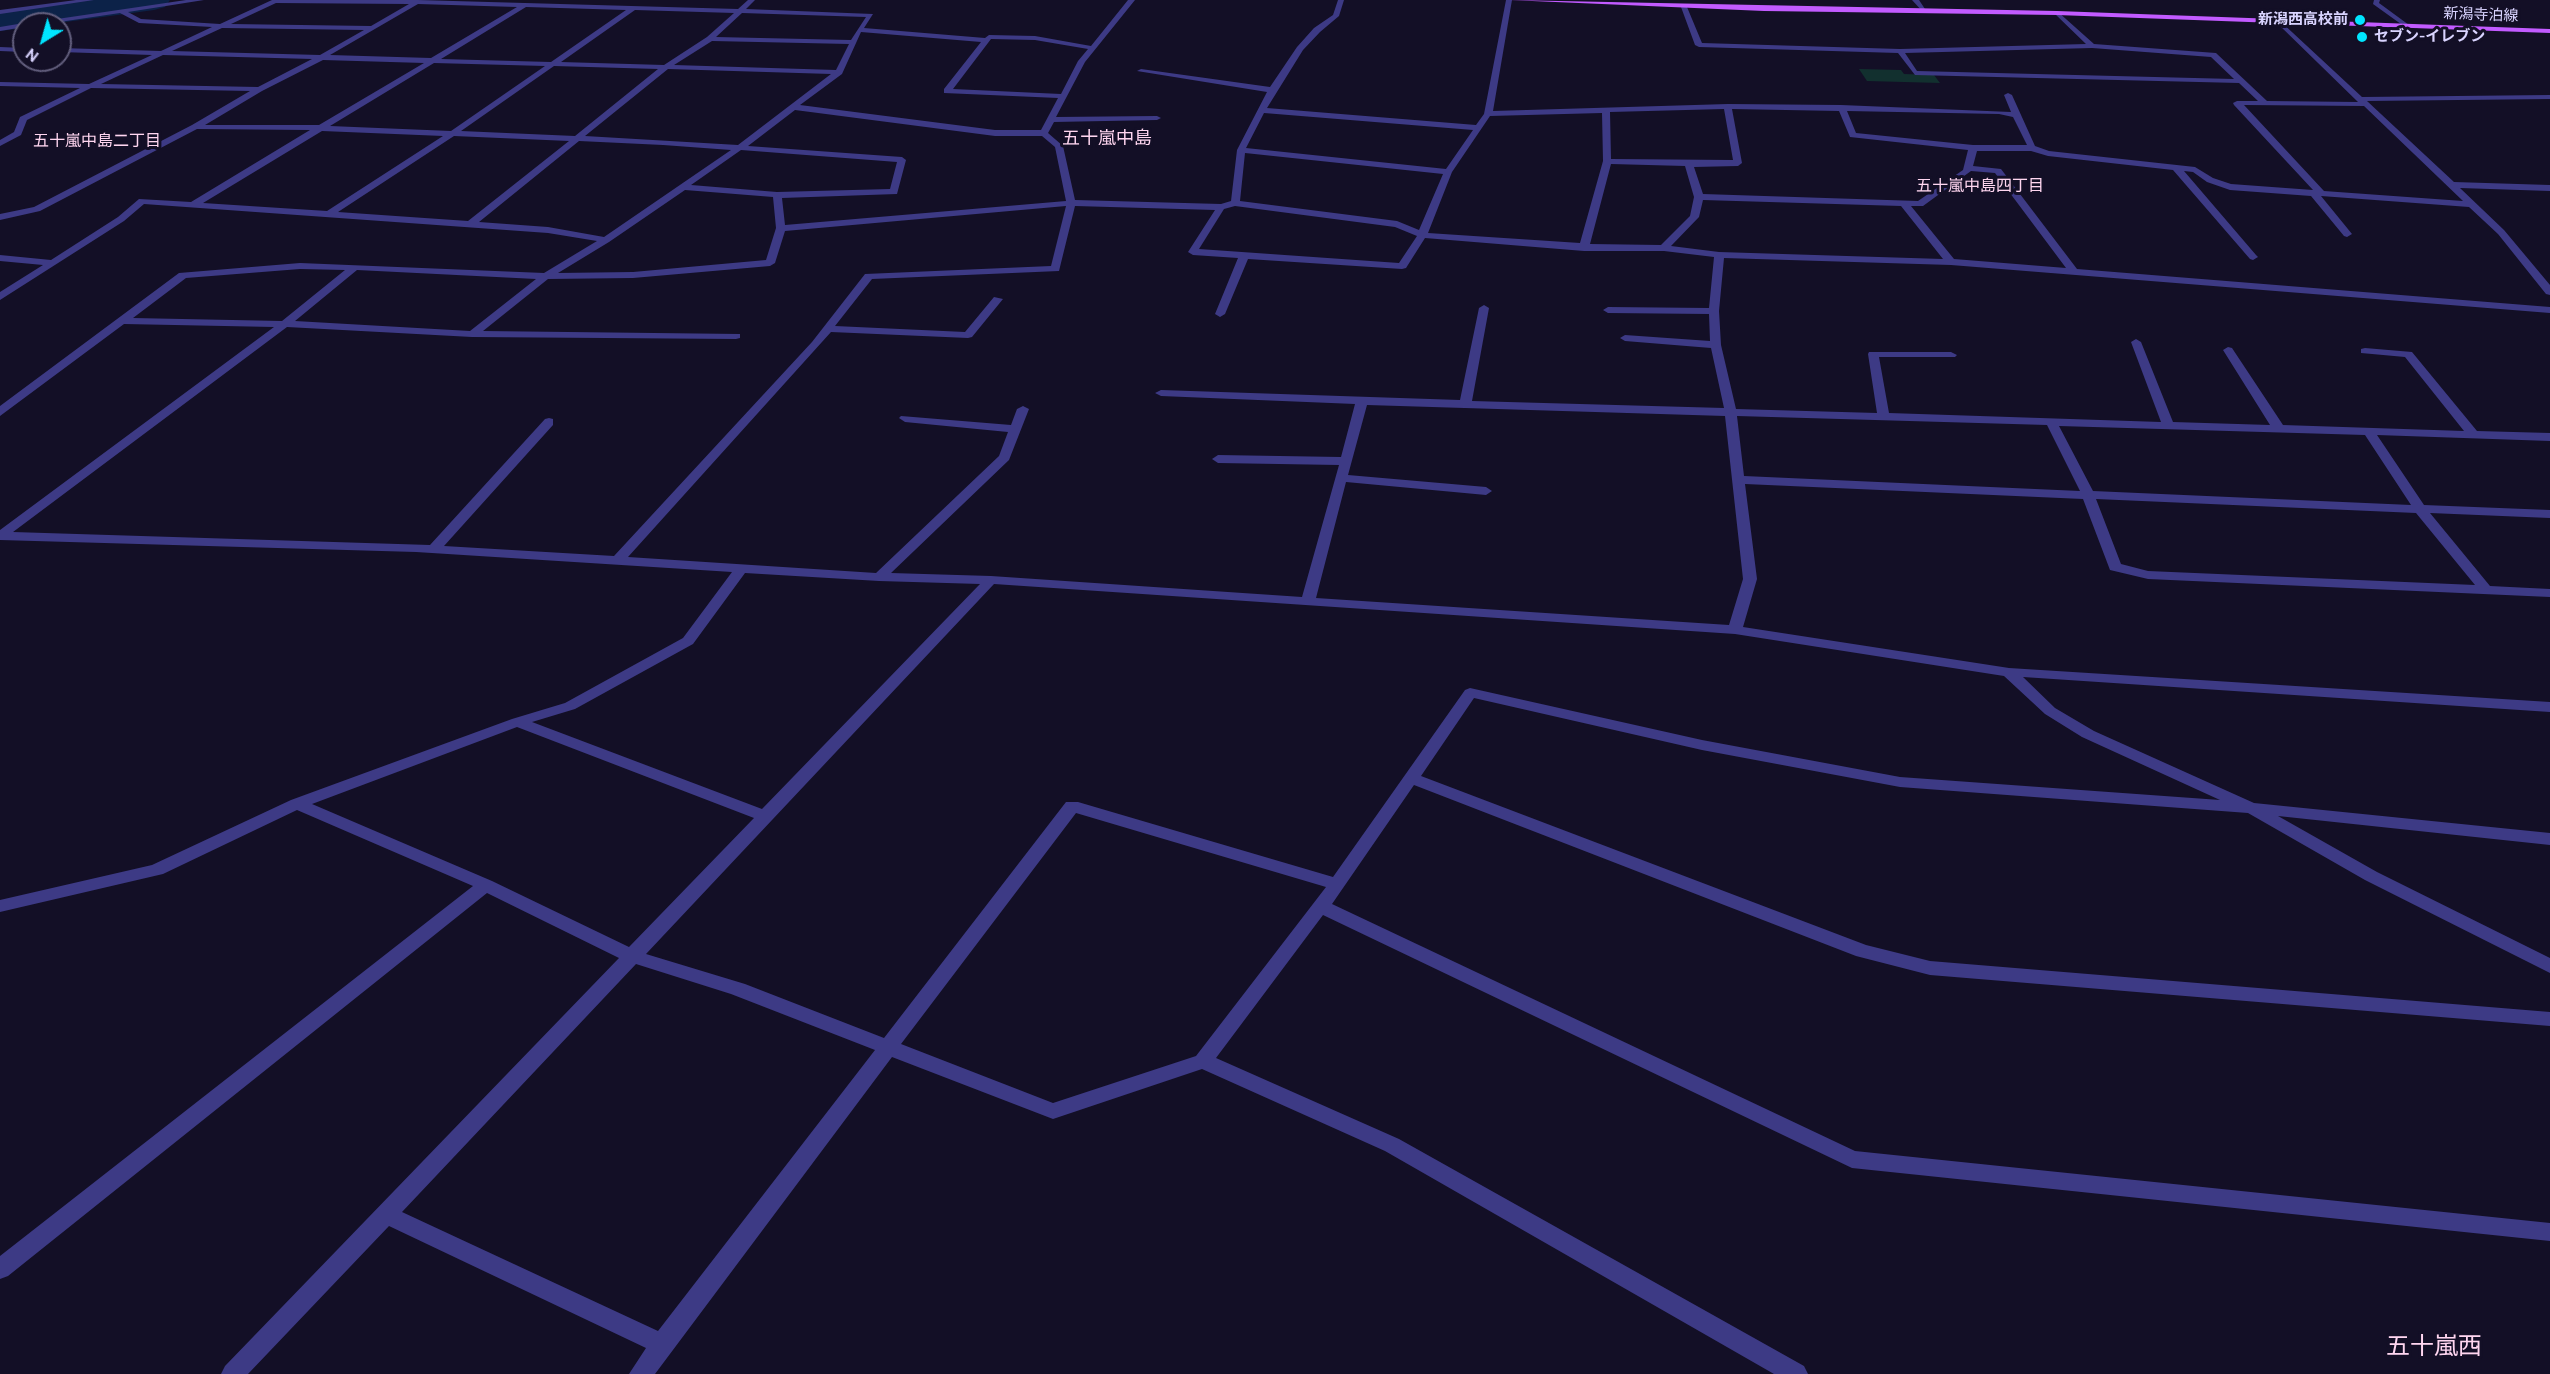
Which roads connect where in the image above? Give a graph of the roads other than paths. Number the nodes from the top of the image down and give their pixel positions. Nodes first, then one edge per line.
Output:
1 (25, 0) edge
2 (91, 0) edge
3 (201, 0) edge
4 (534, 0) edge
5 (752, 0) edge
6 (1131, 0) edge
7 (1341, 0) edge
8 (1511, 0) edge
9 (1915, 0) edge
10 (2377, 0) edge
11 (417, 2) junction
12 (524, 6) junction
13 (635, 7) junction
14 (1684, 7) junction
15 (739, 10) junction
16 (0, 11) edge
17 (122, 11) junction
18 (1925, 11) junction
19 (2057, 13) junction
20 (72, 18) edge
21 (2279, 22) junction
22 (223, 26) junction
23 (2407, 26) junction
24 (372, 28) junction
25 (859, 30) junction
26 (2550, 32) edge
27 (710, 39) junction
28 (986, 40) junction
29 (852, 42) junction
30 (2092, 46) junction
31 (1092, 48) junction
32 (72, 50) edge
33 (1900, 51) junction
34 (165, 52) junction
35 (317, 60) junction
36 (432, 62) junction
37 (549, 65) junction
38 (663, 69) junction
39 (1142, 71) dead end
40 (839, 72) junction
41 (2240, 81) junction
42 (0, 84) edge
43 (90, 86) junction
44 (259, 89) junction
45 (1272, 90) junction
46 (2008, 95) dead end
47 (1063, 96) junction
48 (2550, 97) edge
49 (2364, 102) junction
50 (2265, 103) junction
51 (1728, 106) junction
52 (794, 107) junction
53 (1841, 107) junction
54 (1262, 110) junction
55 (1606, 111) junction
56 (1488, 114) junction
57 (2016, 115) junction
58 (1157, 118) dead end
59 (1051, 120) junction
60 (195, 127) junction
61 (321, 128) junction
62 (1477, 128) junction
63 (453, 134) junction
64 (1044, 134) junction
65 (577, 139) junction
66 (0, 143) edge
67 (742, 147) junction
68 (1973, 148) junction
69 (2032, 148) junction
70 (1241, 150) junction
71 (1607, 161) junction
72 (1689, 164) junction
73 (1968, 168) junction
74 (2177, 169) junction
75 (1448, 172) junction
76 (2451, 186) junction
77 (683, 187) junction
78 (2550, 188) edge
79 (2318, 193) junction
80 (777, 195) junction
81 (1699, 197) junction
82 (1071, 203) junction
83 (1235, 203) junction
84 (194, 204) junction
85 (1904, 204) junction
86 (2468, 204) junction
87 (1221, 207) junction
88 (331, 213) junction
89 (0, 217) edge
90 (471, 224) junction
91 (781, 228) junction
92 (2347, 234) dead end
93 (1422, 235) junction
94 (606, 240) junction
95 (1584, 248) junction
96 (1664, 248) junction
97 (1719, 255) junction
98 (1244, 256) junction
99 (2253, 257) dead end
100 (0, 258) edge
101 (1951, 262) junction
102 (54, 263) junction
103 (355, 267) junction
104 (2074, 272) junction
105 (546, 276) junction
106 (2550, 292) edge
107 (0, 297) edge
108 (998, 299) dead end
109 (1484, 308) dead end
110 (1608, 310) dead end
111 (2550, 310) edge
112 (1714, 311) junction
113 (1220, 314) dead end
114 (122, 321) junction
115 (285, 324) junction
116 (828, 329) junction
117 (472, 334) junction
118 (736, 336) dead end
119 (1625, 339) dead end
120 (2136, 342) dead end
121 (1716, 345) junction
122 (2228, 350) dead end
123 (2366, 351) dead end
124 (1951, 355) dead end
125 (1161, 393) dead end
126 (1362, 401) junction
127 (1465, 405) junction
128 (1023, 409) dead end
129 (0, 412) edge
130 (1731, 414) junction
131 (905, 418) dead end
132 (1884, 418) junction
133 (549, 422) dead end
134 (2052, 423) junction
135 (2169, 426) junction
136 (1015, 429) junction
137 (2279, 429) junction
138 (2368, 431) junction
139 (2474, 434) junction
140 (2550, 437) edge
141 (1218, 459) dead end
142 (1346, 461) junction
143 (1341, 478) junction
144 (1739, 480) junction
145 (1486, 491) dead end
146 (2088, 495) junction
147 (2420, 509) junction
148 (2550, 514) edge
149 (0, 536) edge
150 (434, 549) junction
151 (617, 561) junction
152 (742, 568) junction
153 (879, 578) junction
154 (990, 580) junction
155 (2486, 590) junction
156 (2550, 593) edge
157 (1308, 602) junction
158 (1734, 630) junction
159 (2009, 672) junction
160 (2550, 707) edge
161 (517, 722) junction
162 (1411, 778) junction
163 (297, 804) junction
164 (2251, 808) junction
165 (765, 816) junction
166 (2550, 839) edge
167 (1337, 884) junction
168 (486, 885) junction
169 (0, 906) edge
170 (1319, 906) junction
171 (631, 956) junction
172 (2550, 966) edge
173 (2550, 1019) edge
174 (887, 1046) junction
175 (1203, 1061) junction
176 (385, 1214) junction
177 (2550, 1232) edge
178 (0, 1269) edge
179 (662, 1344) junction
180 (233, 1374) edge
181 (641, 1374) edge
182 (1796, 1374) edge

1 - 16 street
2 - 16 street
3 - 17 street
4 - 12 street
5 - 15 street
6 - 31 street
7 - 45 street
8 - 14 main road, 新潟寺泊線
8 - 56 street
9 - 18 street
10 - 23 street
11 - 12 street
11 - 22 street
11 - 24 street
12 - 13 street
12 - 36 street
13 - 15 street
13 - 37 street
14 - 18 main road, 新潟寺泊線
14 - 33 street
15 - 25 street
15 - 27 street
17 - 20 street
17 - 22 street
18 - 19 main road, 新潟寺泊線
19 - 21 main road, 新潟寺泊線
19 - 30 street
21 - 23 main road, 新潟寺泊線
21 - 49 street
22 - 24 street
22 - 34 street
23 - 26 main road, 新潟寺泊線
24 - 35 street
25 - 28 street
25 - 29 street
27 - 29 street
27 - 38 street
28 - 31 street
28 - 47 street
29 - 40 street
30 - 33 street
30 - 41 street
31 - 47 street
32 - 34 street
33 - 41 street
34 - 35 street
34 - 43 street
35 - 36 street
35 - 44 street
36 - 37 street
36 - 61 street
37 - 38 street
37 - 63 street
38 - 40 street
38 - 65 street
39 - 45 street
40 - 52 street
41 - 50 street
42 - 43 street
43 - 44 street
43 - 66 street
44 - 60 street
45 - 54 street
46 - 57 street
47 - 59 street
48 - 49 street
49 - 50 street
49 - 76 street
50 - 79 street
51 - 53 street
51 - 55 street
51 - 72 street
52 - 64 street
52 - 67 street
53 - 57 street
53 - 68 street
54 - 62 street
54 - 70 street
55 - 56 street
55 - 71 street
56 - 62 street
57 - 69 street
58 - 59 street
59 - 64 street
60 - 61 street
60 - 89 street
61 - 63 street
61 - 84 street
62 - 75 street
63 - 65 street
63 - 88 street
64 - 82 street
65 - 67 street
65 - 90 street
67 - 77 street
67 - 80 street
68 - 69 street
68 - 73 street
69 - 74 street
70 - 75 street
70 - 83 street
71 - 72 street
71 - 95 street
72 - 81 street
73 - 85 street
73 - 104 street
74 - 79 street
74 - 99 street
75 - 93 street
76 - 78 street
76 - 86 street
77 - 80 street
77 - 94 street
79 - 86 street
79 - 92 street
80 - 91 street
81 - 85 street
81 - 96 street
82 - 87 street
82 - 91 street
82 - 116 street
83 - 87 street
83 - 93 street
84 - 88 street
84 - 102 street
85 - 101 street
86 - 106 street
87 - 98 street
88 - 90 street
90 - 94 street
91 - 105 street
93 - 95 street
93 - 98 street
94 - 105 street
95 - 96 street
96 - 97 street
97 - 101 street
97 - 112 street
98 - 113 street
100 - 102 street
101 - 104 street
102 - 107 street
103 - 105 street
103 - 114 street
103 - 115 street
104 - 111 street
105 - 117 street
108 - 116 street
109 - 127 street
110 - 112 street
112 - 121 street
114 - 115 street
114 - 129 street
115 - 117 street
115 - 149 street
116 - 151 street
117 - 118 street
119 - 121 street
120 - 135 street
121 - 130 street
122 - 137 street
123 - 139 street
124 - 132 street
125 - 126 street
126 - 127 street
126 - 142 street
127 - 130 street
128 - 136 street
130 - 132 street
130 - 144 street
131 - 136 street
132 - 134 street
133 - 150 street
134 - 135 street
134 - 146 street
135 - 137 street
136 - 153 street
137 - 138 street
138 - 139 street
138 - 147 street
139 - 140 street
141 - 142 street
142 - 143 street
143 - 145 street
143 - 157 street
144 - 146 street
144 - 158 street
146 - 147 street
146 - 155 street
147 - 148 street
147 - 155 street
149 - 150 street
150 - 151 street
151 - 152 street
152 - 153 street
152 - 161 street
153 - 154 street
154 - 157 street
154 - 165 street
155 - 156 street
157 - 158 street
158 - 159 street
159 - 160 street
159 - 164 street
161 - 163 street
161 - 165 street
162 - 164 street
162 - 167 street
162 - 173 street
163 - 168 street
163 - 169 street
164 - 166 street
164 - 172 street
165 - 171 street
167 - 170 street
167 - 174 street
168 - 171 street
168 - 178 street
170 - 175 street
170 - 177 street
171 - 174 street
171 - 176 street
174 - 175 street
174 - 179 street
175 - 182 street
176 - 179 street
176 - 180 street
179 - 181 street

